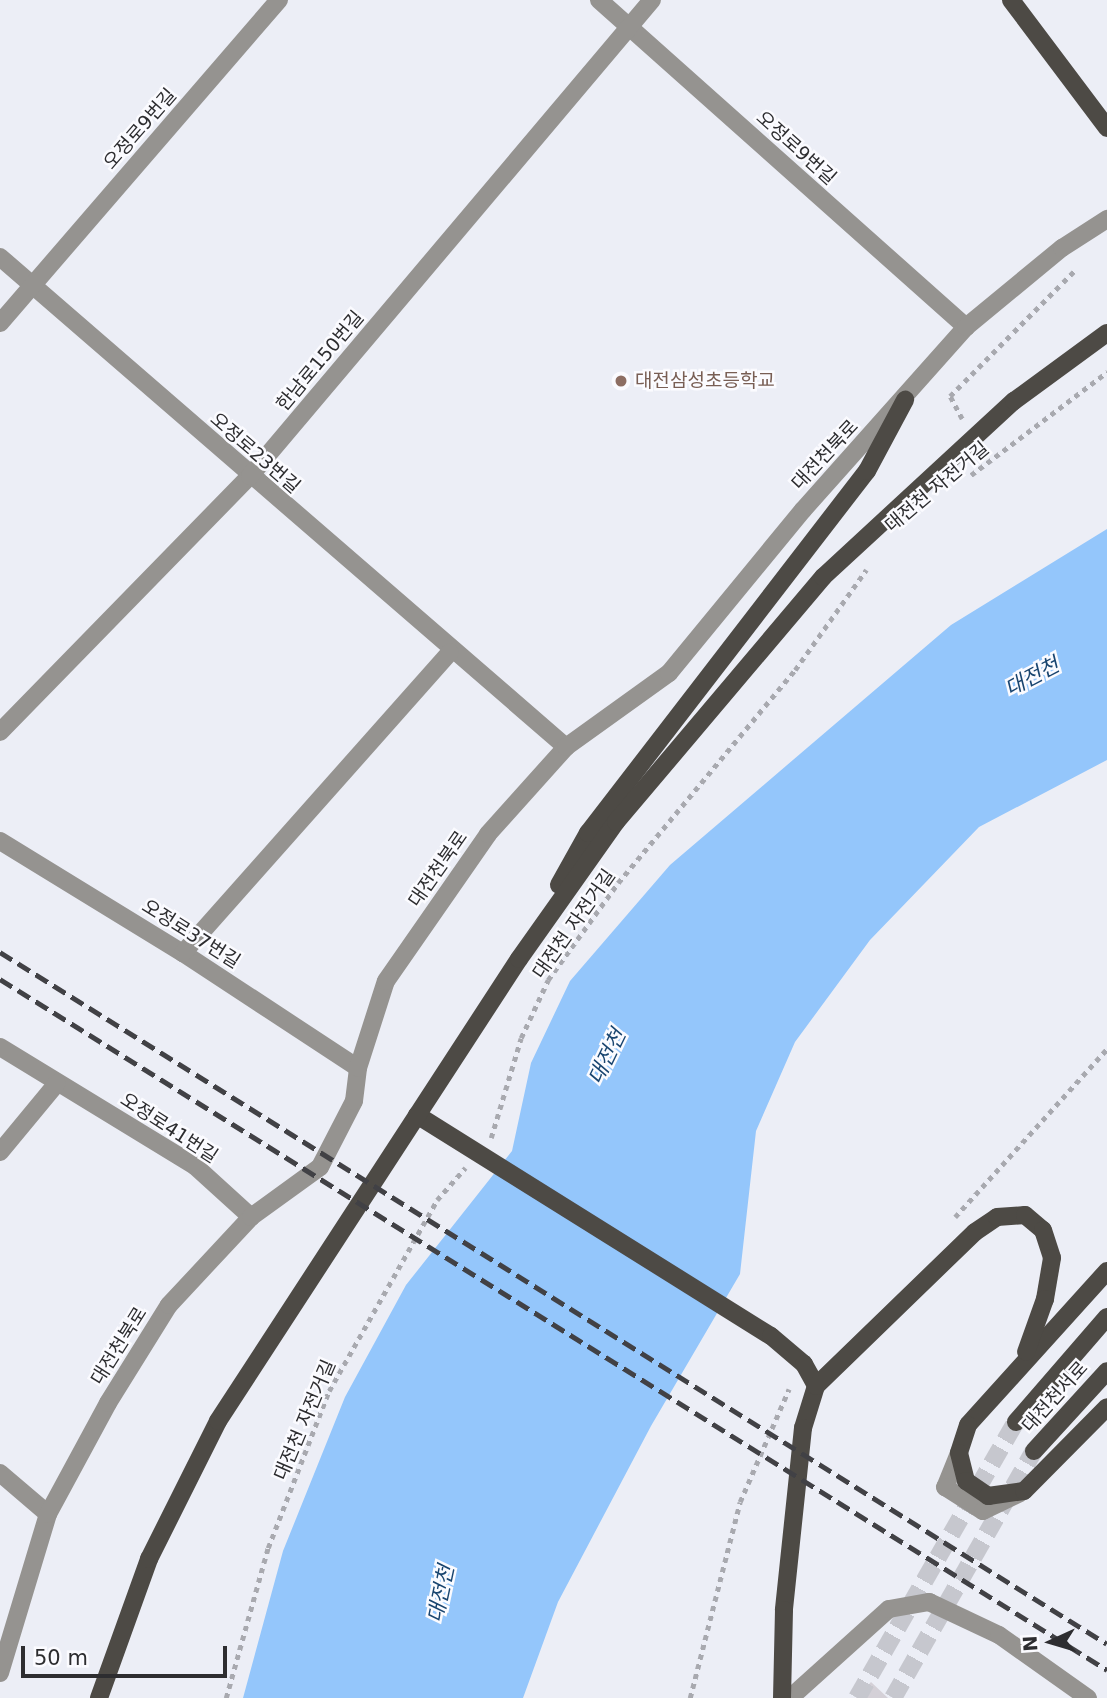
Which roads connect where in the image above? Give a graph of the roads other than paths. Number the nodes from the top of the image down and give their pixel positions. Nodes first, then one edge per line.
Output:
1 (279, 0) edge
2 (599, 0) edge
3 (652, 0) edge
4 (1011, 0) edge
5 (629, 27) junction
6 (1107, 128) edge
7 (1107, 219) edge
8 (0, 257) edge
9 (33, 285) junction
10 (0, 323) edge
11 (966, 327) junction
12 (1107, 333) edge
13 (905, 400) junction
14 (250, 476) junction
15 (450, 652) junction
16 (0, 732) edge
17 (566, 747) junction
18 (0, 841) edge
19 (183, 953) junction
20 (519, 959) junction
21 (0, 1047) edge
22 (358, 1068) junction
23 (57, 1083) junction
24 (417, 1115) junction
25 (0, 1152) edge
26 (251, 1217) junction
27 (1107, 1271) edge
28 (1107, 1317) edge
29 (1023, 1360) junction
30 (1107, 1371) edge
31 (817, 1386) junction
32 (1107, 1407) edge
33 (1016, 1422) tunnel mouth
34 (1034, 1451) tunnel mouth
35 (0, 1473) edge
36 (48, 1514) junction
37 (0, 1673) edge
38 (99, 1698) edge
39 (782, 1698) edge
40 (790, 1698) edge
41 (1088, 1698) edge

1 - 9 street, 오정로9번길
2 - 5 street, 오정로9번길
3 - 5 street, 한남로150번길
4 - 6 main road
5 - 11 street, 오정로9번길
5 - 14 street, 한남로150번길
7 - 11 street, 대전천북로
8 - 9 street, 오정로23번길
9 - 10 street
9 - 14 street, 오정로23번길
11 - 13 street, 대전천북로
12 - 20 main road
13 - 17 street, 대전천북로
13 - 20 main road
14 - 15 street, 오정로23번길
14 - 16 street, 한남로150번길
15 - 17 street, 오정로23번길
15 - 19 street
17 - 22 street, 대전천북로
18 - 19 street, 오정로37번길
19 - 22 street, 오정로37번길
20 - 24 main road
21 - 23 street, 오정로41번길
22 - 26 street, 대전천북로
23 - 25 street
23 - 26 street, 오정로41번길
24 - 31 main road
24 - 38 main road
26 - 36 street, 대전천북로
27 - 29 main road
28 - 33 main road
29 - 31 main road
29 - 32 main road
30 - 34 main road, 대전천서로
31 - 39 main road
35 - 36 street
36 - 37 street, 대전천북로
40 - 41 street

